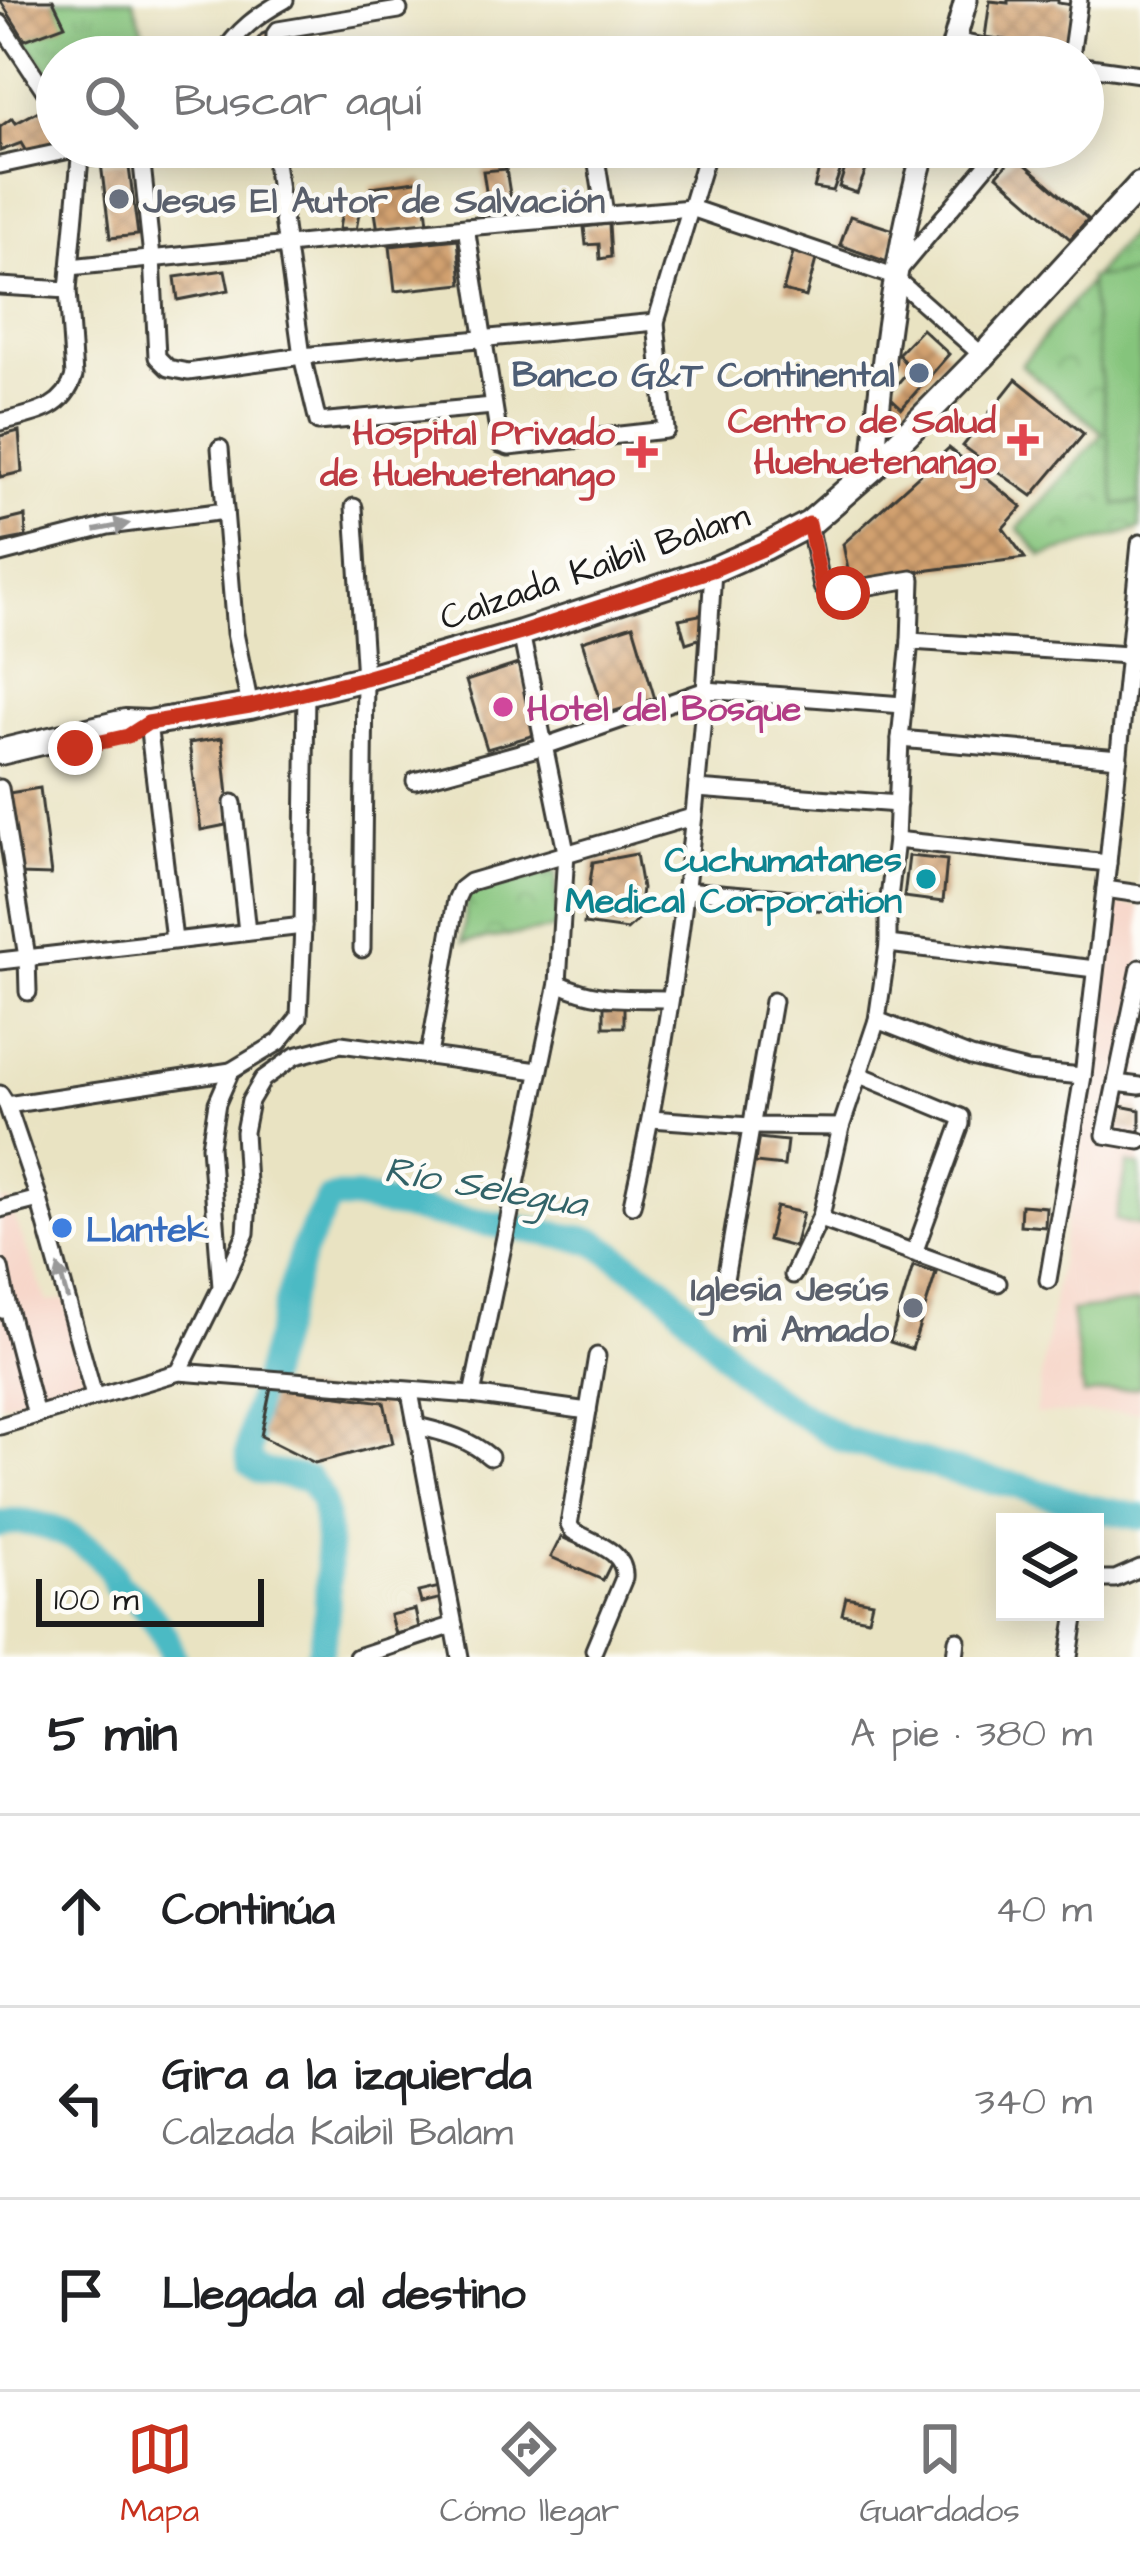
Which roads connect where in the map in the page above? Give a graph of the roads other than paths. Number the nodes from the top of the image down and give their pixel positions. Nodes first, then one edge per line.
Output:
1 (285, 0) edge
2 (966, 0) edge
3 (1079, 0) edge
4 (399, 10) dead end
5 (0, 23) edge
6 (235, 36) edge
7 (277, 36) edge
8 (956, 36) edge
9 (1074, 36) edge
10 (1104, 69) edge
11 (1140, 74) edge
12 (36, 77) edge
13 (36, 157) edge
14 (0, 165) edge
15 (80, 168) edge
16 (142, 168) edge
17 (276, 168) edge
18 (598, 168) edge
19 (703, 168) edge
20 (919, 168) edge
21 (985, 168) edge
22 (1140, 185) edge
23 (692, 208) junction
24 (605, 214) junction
25 (466, 227) junction
26 (285, 246) junction
27 (152, 257) junction
28 (70, 267) junction
29 (894, 277) junction
30 (0, 286) edge
31 (68, 290) junction
32 (656, 322) junction
33 (484, 338) junction
34 (302, 356) junction
35 (982, 356) junction
36 (493, 406) junction
37 (0, 422) edge
38 (220, 448) dead end
39 (873, 468) junction
40 (354, 506) dead end
41 (225, 511) junction
42 (809, 524) junction
43 (1140, 543) edge
44 (0, 554) edge
45 (712, 570) junction
46 (1137, 610) edge
47 (521, 633) junction
48 (910, 641) junction
49 (1128, 656) junction
50 (365, 678) junction
51 (706, 690) junction
52 (306, 691) junction
53 (903, 705) junction
54 (250, 706) junction
55 (148, 723) junction
56 (900, 739) junction
57 (1121, 739) junction
58 (1140, 742) edge
59 (545, 746) junction
60 (0, 752) edge
61 (1118, 758) junction
62 (0, 767) edge
63 (415, 781) dead end
64 (0, 788) edge
65 (697, 789) junction
66 (233, 803) dead end
67 (898, 804) junction
68 (692, 818) junction
69 (896, 840) junction
70 (566, 852) junction
71 (1108, 863) junction
72 (1105, 889) junction
73 (685, 890) junction
74 (1140, 893) edge
75 (888, 907) junction
76 (303, 926) junction
77 (247, 932) junction
78 (174, 940) junction
79 (888, 944) junction
80 (362, 949) dead end
81 (27, 957) junction
82 (0, 961) edge
83 (1140, 968) edge
84 (1095, 969) junction
85 (558, 983) junction
86 (28, 992) dead end
87 (669, 999) junction
88 (773, 1001) dead end
89 (877, 1020) junction
90 (1134, 1029) edge
91 (429, 1055) junction
92 (231, 1071) junction
93 (538, 1071) junction
94 (860, 1075) junction
95 (1083, 1076) junction
96 (1116, 1083) junction
97 (1140, 1086) edge
98 (3, 1099) edge
99 (652, 1119) junction
100 (750, 1126) junction
101 (841, 1127) junction
102 (1140, 1141) edge
103 (39, 1199) junction
104 (632, 1205) dead end
105 (0, 1209) edge
106 (821, 1216) junction
107 (914, 1253) junction
108 (0, 1268) edge
109 (793, 1275) dead end
110 (1048, 1280) dead end
111 (998, 1283) dead end
112 (724, 1285) dead end
113 (221, 1287) junction
114 (4, 1309) edge
115 (597, 1356) dead end
116 (179, 1372) junction
117 (410, 1392) junction
118 (472, 1395) junction
119 (94, 1396) junction
120 (588, 1411) junction
121 (36, 1415) junction
122 (0, 1426) edge
123 (417, 1426) junction
124 (490, 1457) dead end
125 (1140, 1568) edge
126 (1104, 1579) edge
127 (1075, 1621) edge
128 (454, 1625) junction
129 (594, 1650) dead end
130 (357, 1657) edge
131 (460, 1657) edge
132 (1069, 1657) edge

1 - 6 street
2 - 8 street
3 - 9 street
4 - 7 street
5 - 12 street
10 - 11 street
13 - 14 street
15 - 28 street
16 - 27 street
17 - 26 street
18 - 24 street
19 - 23 street
20 - 29 street
21 - 29 street
22 - 35 main road, Calzada Kaibil Balam
23 - 24 street
23 - 29 street
23 - 32 street
24 - 25 street
25 - 26 street
25 - 33 street
26 - 27 street
26 - 34 street
27 - 28 street
27 - 34 street
28 - 31 street
29 - 35 street
29 - 39 street
30 - 31 street
31 - 37 street
32 - 33 street
32 - 36 street
33 - 34 street
33 - 36 street
34 - 36 street
35 - 39 main road, Calzada Kaibil Balam
38 - 41 street
39 - 42 main road, Calzada Kaibil Balam
40 - 50 street
44 -> 41 street
41 - 54 street
42 - 45 main road, Calzada Kaibil Balam
42 - 48 street
43 - 46 street
45 - 47 main road, Calzada Kaibil Balam
45 - 51 street
46 - 49 street
47 - 50 main road, Calzada Kaibil Balam
47 - 59 street
48 - 49 street
48 - 53 street
49 - 57 street
50 - 52 main road, Calzada Kaibil Balam
50 - 80 street
51 - 53 street
51 - 59 street
51 - 65 street
52 - 54 main road, Calzada Kaibil Balam
52 - 76 street
53 - 56 street
54 - 55 main road, Calzada Kaibil Balam
55 - 60 main road, Calzada Kaibil Balam
55 - 62 main road, Calzada Kaibil Balam
55 - 78 street
56 - 61 street
56 - 67 street
57 - 58 street
57 - 61 street
59 - 63 street
59 - 70 street
61 - 71 street
64 - 81 street
65 - 67 street
65 - 68 street
66 - 77 street
67 - 69 street
68 - 70 street
68 - 73 street
69 - 71 street
69 - 75 street
70 - 85 street
70 - 91 street
71 - 72 street
72 - 74 street
72 - 84 street
73 - 75 street
73 - 87 street
75 - 79 street
76 - 77 street
76 - 92 street
77 - 78 street
78 - 81 street
79 - 84 street
79 - 89 street
81 - 82 street
81 - 86 street
83 - 90 street
84 - 95 street
85 - 87 street
85 - 93 street
87 - 99 street
88 - 100 street
89 - 94 street
89 - 95 street
90 - 96 street
91 - 93 street
91 - 113 street
92 - 98 street
92 - 113 street
93 - 118 street
94 - 101 street
94 - 107 street
95 - 110 street
96 - 97 street
96 - 102 street
98 - 103 street
99 - 100 street
99 - 104 street
100 - 101 street
100 - 112 street
101 - 106 street
103 - 105 street
119 -> 103 street
106 - 107 street
106 - 109 street
107 - 111 street
108 - 114 street
113 - 116 street
114 - 121 street
115 - 120 street
116 - 117 street
116 - 119 street
117 - 118 street
117 - 123 street
118 - 120 street
119 - 121 street
120 - 129 street
121 - 122 street
123 - 124 street
123 - 128 street
125 - 126 street
127 - 132 street
128 - 130 street
128 - 131 street

